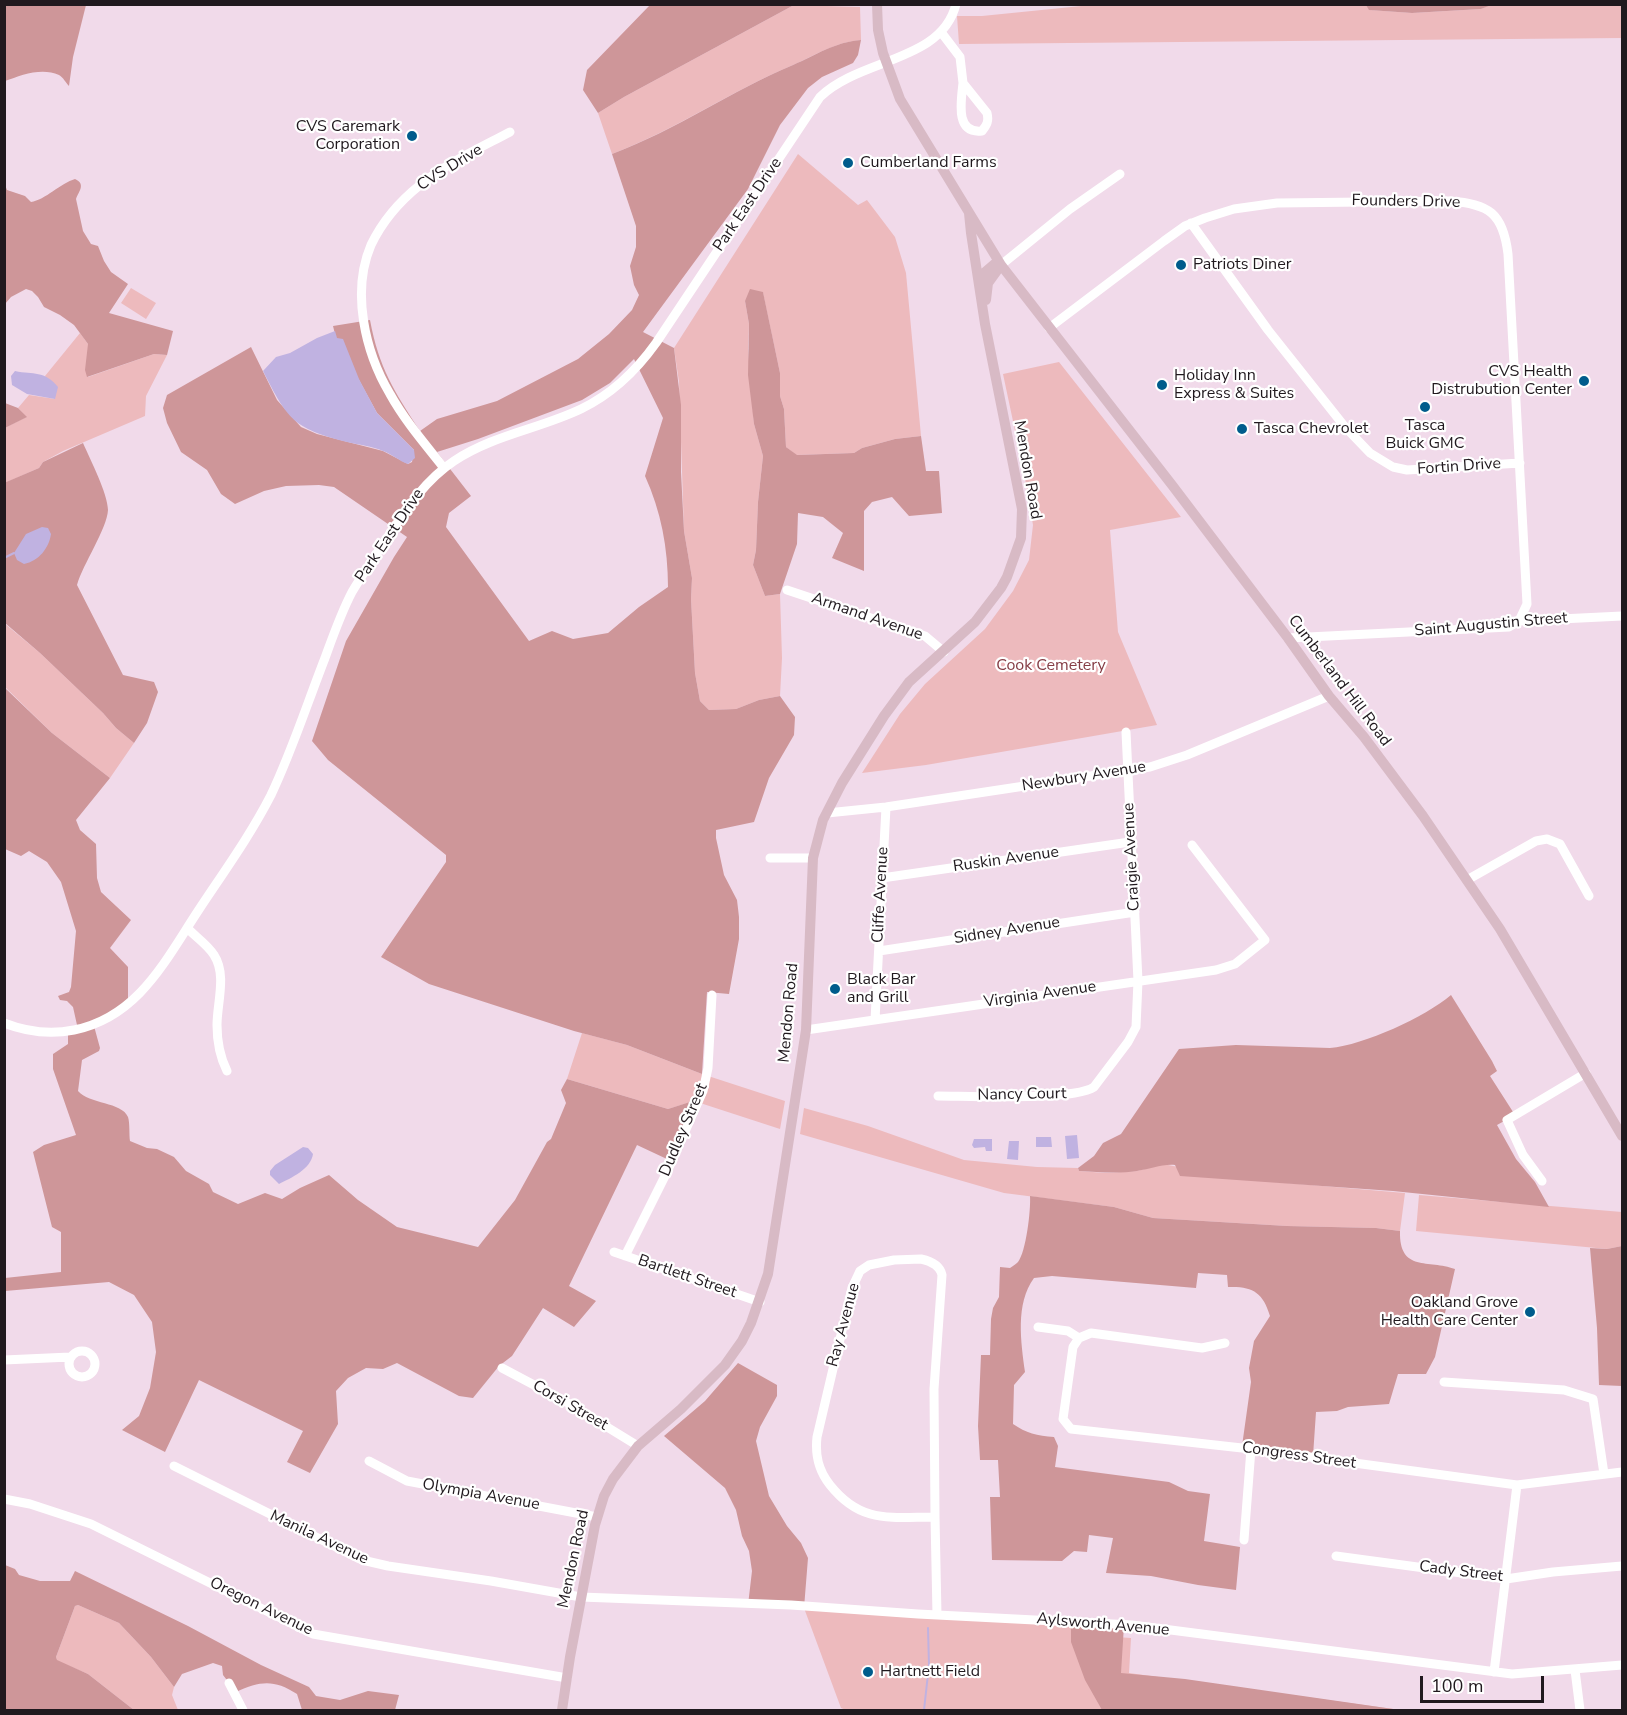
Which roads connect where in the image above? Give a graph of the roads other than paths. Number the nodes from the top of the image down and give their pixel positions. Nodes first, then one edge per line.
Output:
1 (877, 4) edge
2 (956, 4) edge
3 (941, 32) junction
4 (885, 62) junction
5 (963, 83) junction
6 (510, 132) dead end
7 (1120, 174) dead end
8 (969, 213) junction
9 (1191, 223) junction
10 (1000, 263) junction
11 (979, 281) junction
12 (986, 324) junction
13 (1049, 328) junction
14 (1520, 463) junction
15 (444, 468) junction
16 (787, 590) dead end
17 (1623, 616) edge
18 (1519, 621) junction
19 (1288, 638) junction
20 (944, 652) junction
21 (1329, 696) junction
22 (1126, 732) dead end
23 (1127, 771) junction
24 (886, 807) junction
25 (827, 813) junction
26 (1130, 843) junction
27 (1192, 845) dead end
28 (770, 858) dead end
29 (813, 858) junction
30 (882, 878) junction
31 (1467, 880) junction
32 (1589, 896) dead end
33 (1135, 912) junction
34 (187, 928) junction
35 (879, 951) junction
36 (1138, 981) junction
37 (712, 995) dead end
38 (875, 1020) junction
39 (4, 1023) edge
40 (806, 1030) junction
41 (227, 1071) dead end
42 (1586, 1073) junction
43 (938, 1096) dead end
44 (1623, 1136) edge
45 (1542, 1181) dead end
46 (614, 1252) dead end
47 (625, 1256) junction
48 (760, 1302) junction
49 (1038, 1327) dead end
50 (1079, 1338) junction
51 (1225, 1343) dead end
52 (70, 1357) dead end
53 (4, 1360) edge
54 (502, 1368) dead end
55 (1444, 1382) dead end
56 (638, 1446) junction
57 (1251, 1449) junction
58 (369, 1461) dead end
59 (174, 1466) dead end
60 (1623, 1472) edge
61 (1604, 1474) junction
62 (1517, 1485) junction
63 (4, 1499) edge
64 (597, 1516) junction
65 (935, 1517) junction
66 (1244, 1540) dead end
67 (1335, 1556) dead end
68 (1623, 1566) edge
69 (1506, 1579) junction
70 (581, 1597) junction
71 (937, 1615) junction
72 (1623, 1665) edge
73 (1575, 1670) junction
74 (1494, 1672) junction
75 (567, 1678) junction
76 (229, 1683) dead end
77 (243, 1710) edge
78 (562, 1710) edge
79 (1580, 1710) edge

1 - 4 main road
2 - 3 street
3 - 4 street, Park East Drive
3 - 5 street
4 - 8 main road
4 - 15 street, Park East Drive
5 - 5 street
6 - 15 street, CVS Drive
7 - 10 street
8 - 10 main road
8 - 11 main road, Mendon Road
9 - 13 street, Founders Drive
9 - 14 street, Fortin Drive
9 - 14 street, Founders Drive
10 - 11 main road
10 - 12 main road, Mendon Road
10 - 13 main road, Cumberland Hill Road
11 - 12 main road, Mendon Road
12 - 20 main road, Mendon Road
13 - 19 main road, Cumberland Hill Road
14 - 18 street, Founders Drive
15 - 34 street, Park East Drive
16 - 20 street, Armand Avenue
17 - 18 street, Saint Augustin Street
18 - 19 street, Saint Augustin Street
19 - 21 main road, Cumberland Hill Road
20 - 25 main road, Mendon Road
21 - 23 street, Newbury Avenue
21 - 31 main road, Cumberland Hill Road
22 - 23 street, Craigie Avenue
23 - 24 street, Newbury Avenue
23 - 26 street, Craigie Avenue
24 - 25 street, Newbury Avenue
24 - 30 street, Cliffe Avenue
25 - 29 main road, Mendon Road
26 - 30 street, Ruskin Avenue
26 - 33 street, Craigie Avenue
27 - 36 street, Virginia Avenue
28 - 29 street
29 - 40 main road, Mendon Road
30 - 35 street, Cliffe Avenue
31 - 32 street
31 - 42 main road, Cumberland Hill Road
33 - 35 street, Sidney Avenue
33 - 36 street, Craigie Avenue
34 - 39 street, Park East Drive
34 - 41 street
35 - 38 street, Cliffe Avenue
36 - 38 street, Virginia Avenue
36 - 43 street, Nancy Court
37 - 47 street, Dudley Street
38 - 40 street, Virginia Avenue
40 - 48 main road, Mendon Road
42 - 44 main road, Cumberland Hill Road
42 - 45 street
46 - 47 street, Bartlett Street
47 - 48 street, Bartlett Street
48 - 56 main road, Mendon Road
49 - 50 street
50 - 51 street
50 - 57 street, Congress Street
52 - 53 street
54 - 56 street, Corsi Street
55 - 61 street
56 - 64 main road, Mendon Road
57 - 62 street, Congress Street
57 - 66 street
58 - 64 street, Olympia Avenue
59 - 70 street, Manila Avenue
60 - 61 street, Congress Street
61 - 62 street, Congress Street
62 - 69 street
63 - 75 street, Oregon Avenue
64 - 70 main road, Mendon Road
65 - 65 street, Ray Avenue
65 - 71 street, Ray Avenue
67 - 69 street, Cady Street
68 - 69 street, Cady Street
69 - 74 street
70 - 71 street, Aylsworth Avenue
70 - 75 main road, Mendon Road
71 - 74 street, Aylsworth Avenue
72 - 73 street, Aylsworth Avenue
73 - 74 street, Aylsworth Avenue
73 - 79 street
75 - 78 main road, Mendon Road
76 - 77 street

